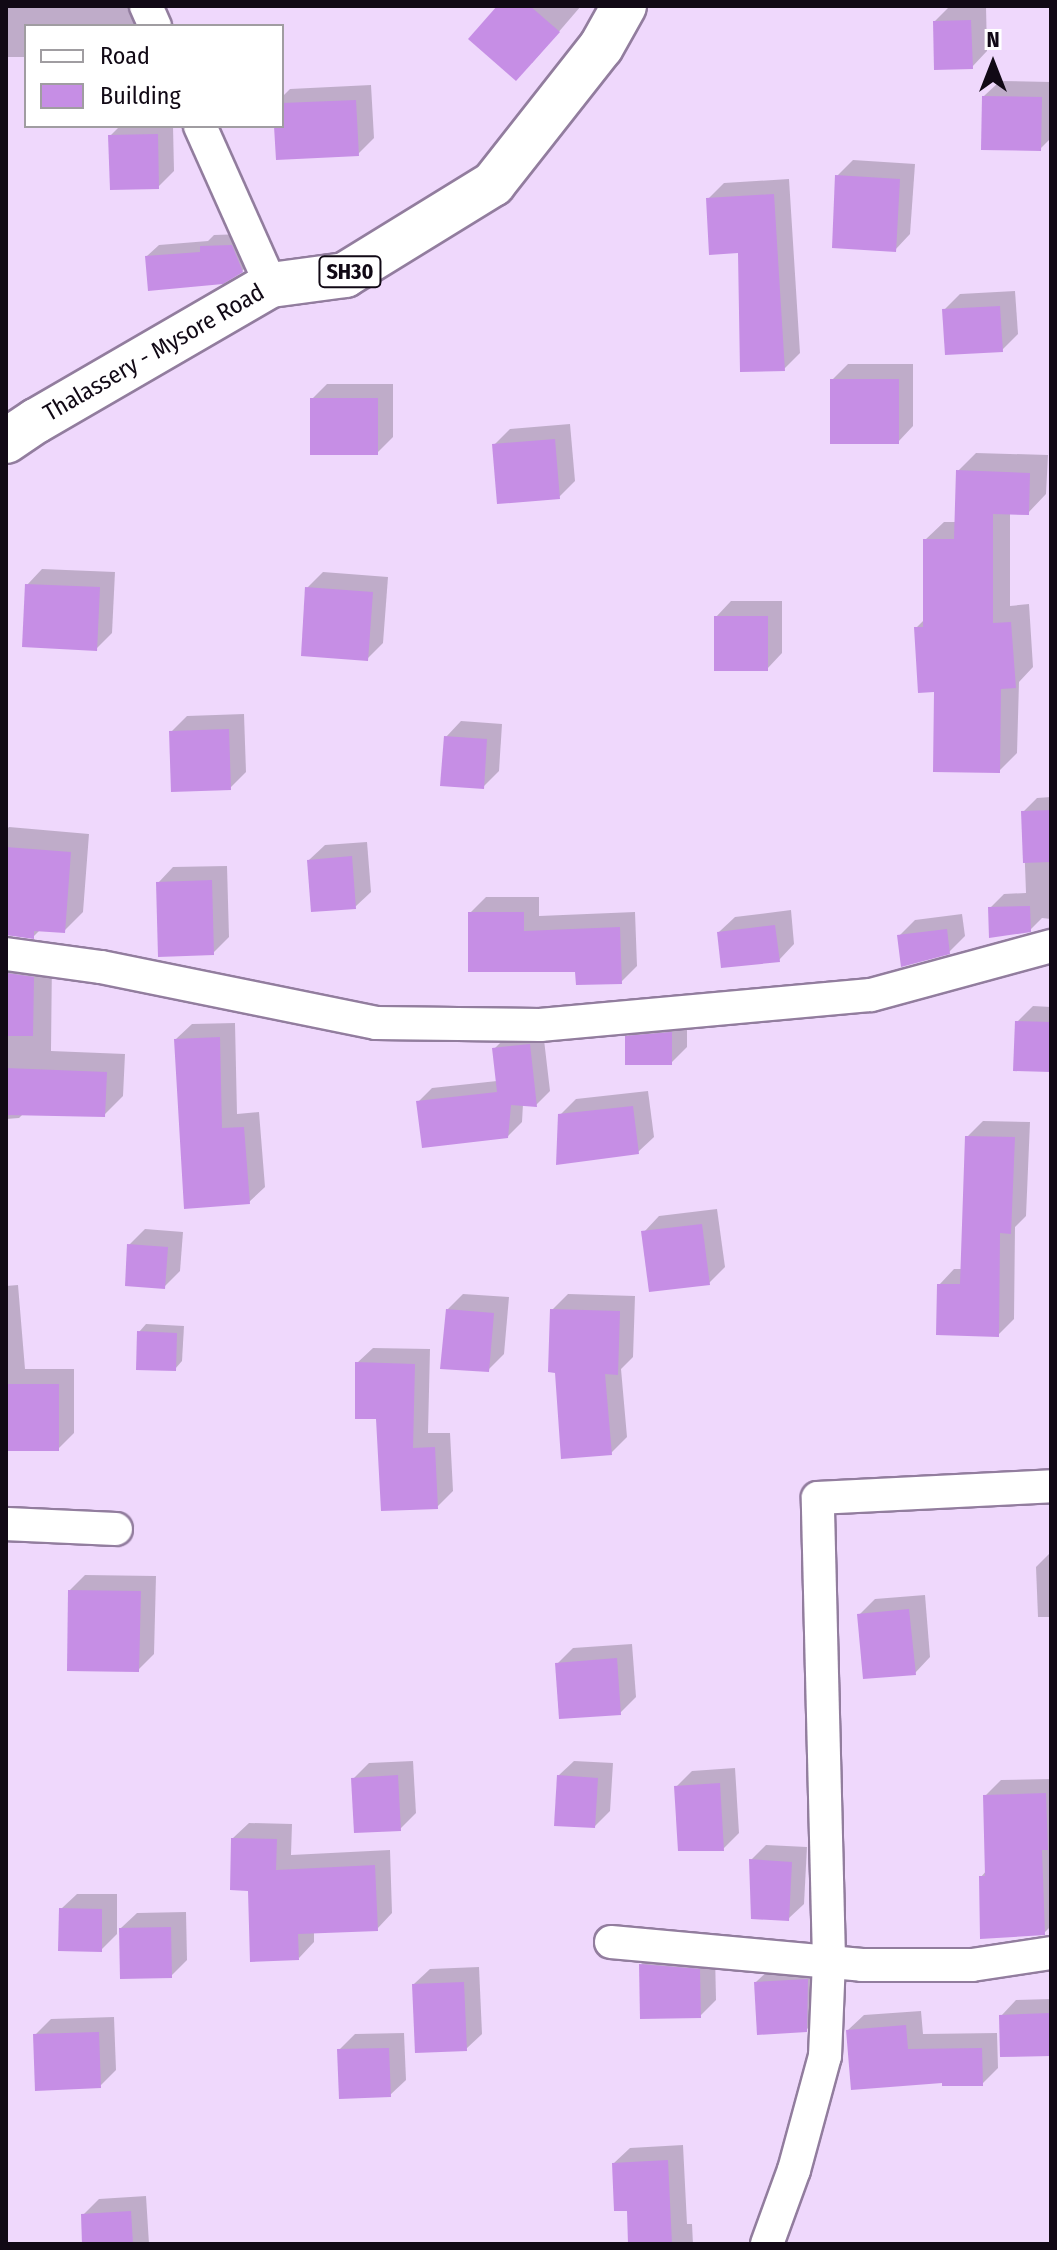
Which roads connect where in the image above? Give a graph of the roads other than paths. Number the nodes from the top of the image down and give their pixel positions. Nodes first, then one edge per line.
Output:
1 (624, 6) edge
2 (201, 128) edge
3 (271, 285) junction
4 (6, 441) edge
5 (1051, 946) edge
6 (6, 954) edge
7 (1051, 1486) edge
8 (6, 1524) edge
9 (116, 1529) dead end
10 (611, 1942) dead end
11 (1051, 1953) edge
12 (829, 1960) junction
13 (767, 2244) edge

1 - 3 main road, Thalassery - Mysore Road / SH30
2 - 3 street
3 - 4 main road, Thalassery - Mysore Road / SH30
5 - 6 street
7 - 12 street
8 - 9 street
10 - 12 street
11 - 12 street
12 - 13 street

